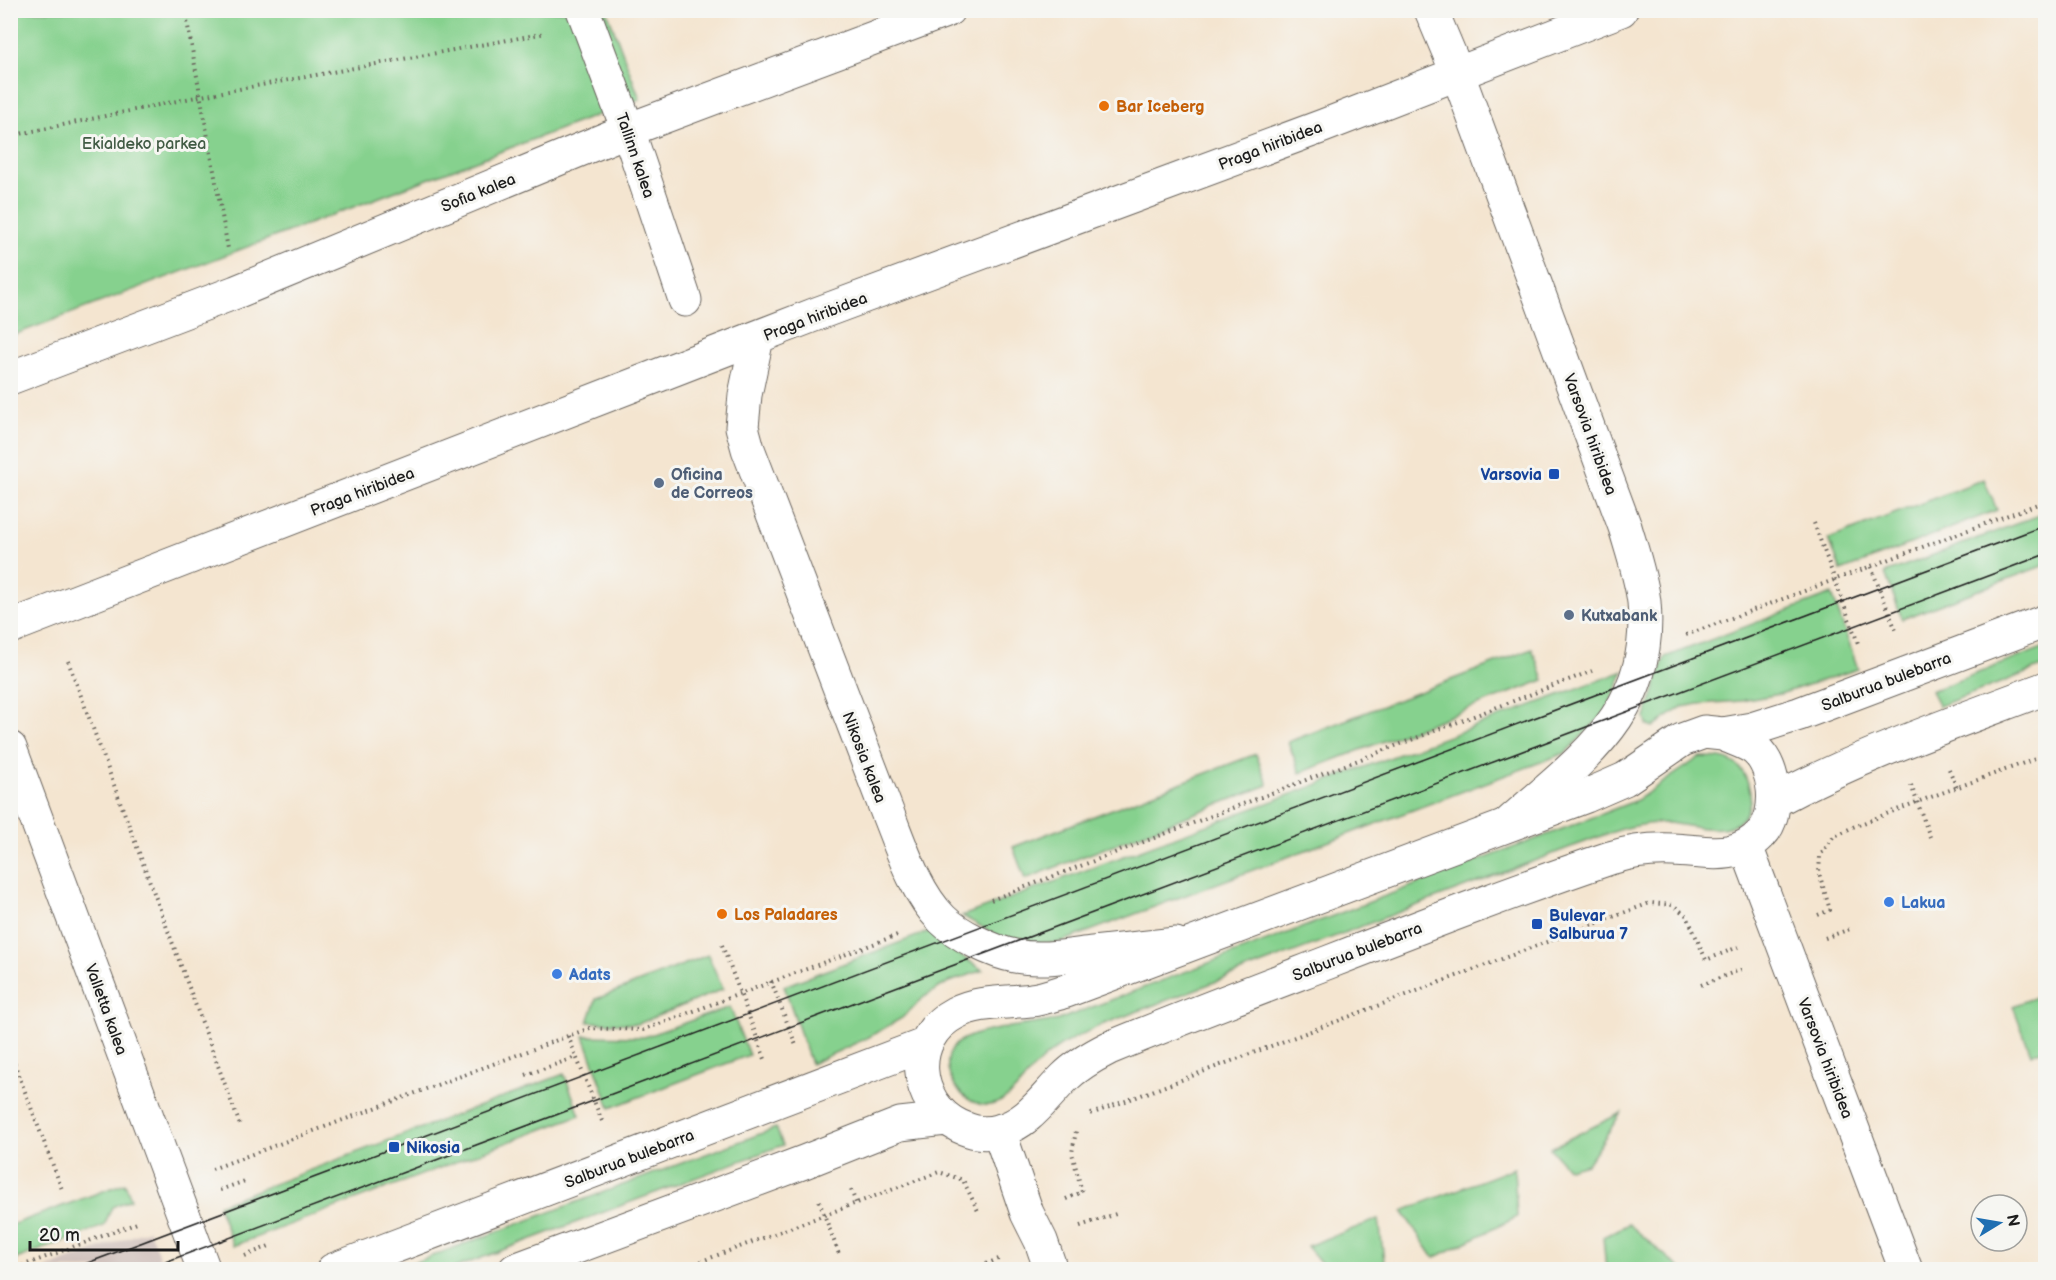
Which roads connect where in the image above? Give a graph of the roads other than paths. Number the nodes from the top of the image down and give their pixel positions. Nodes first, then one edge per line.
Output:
1 (948, 10) edge
2 (1431, 10) edge
3 (1621, 10) edge
4 (586, 18) edge
5 (1457, 72) junction
6 (628, 130) junction
7 (686, 300) dead end
8 (758, 338) junction
9 (10, 378) edge
10 (2046, 621) edge
11 (10, 627) edge
12 (2046, 688) edge
13 (1724, 734) junction
14 (10, 748) edge
15 (1773, 801) junction
16 (1507, 825) junction
17 (1746, 846) junction
18 (1195, 942) junction
19 (924, 1045) junction
20 (946, 1119) junction
21 (999, 1131) junction
22 (204, 1269) edge
23 (333, 1269) edge
24 (515, 1269) edge
25 (1051, 1269) edge
26 (1906, 1269) edge

1 - 6 street, Sofia kalea
2 - 5 street, Varsovia hiribidea
3 - 5 street, Praga hiribidea
4 - 6 street, Tallinn kalea
5 - 8 street, Praga hiribidea
5 - 16 street, Varsovia hiribidea
6 - 7 street, Tallinn kalea
6 - 9 street, Sofia kalea
8 - 11 street, Praga hiribidea
8 - 18 street, Nikosia kalea
10 - 13 street, Salburua bulebarra
12 - 15 street
13 - 15 street, Salburua bulebarra
13 - 16 street, Salburua bulebarra
14 - 22 street, Valletta kalea
15 - 17 street, Salburua bulebarra
16 - 18 street, Salburua bulebarra
17 - 21 street, Salburua bulebarra
17 - 26 street, Varsovia hiribidea
18 - 19 street, Salburua bulebarra
19 - 20 street, Salburua bulebarra
19 - 23 street, Salburua bulebarra
20 - 21 street, Salburua bulebarra
20 - 24 street
21 - 25 street

